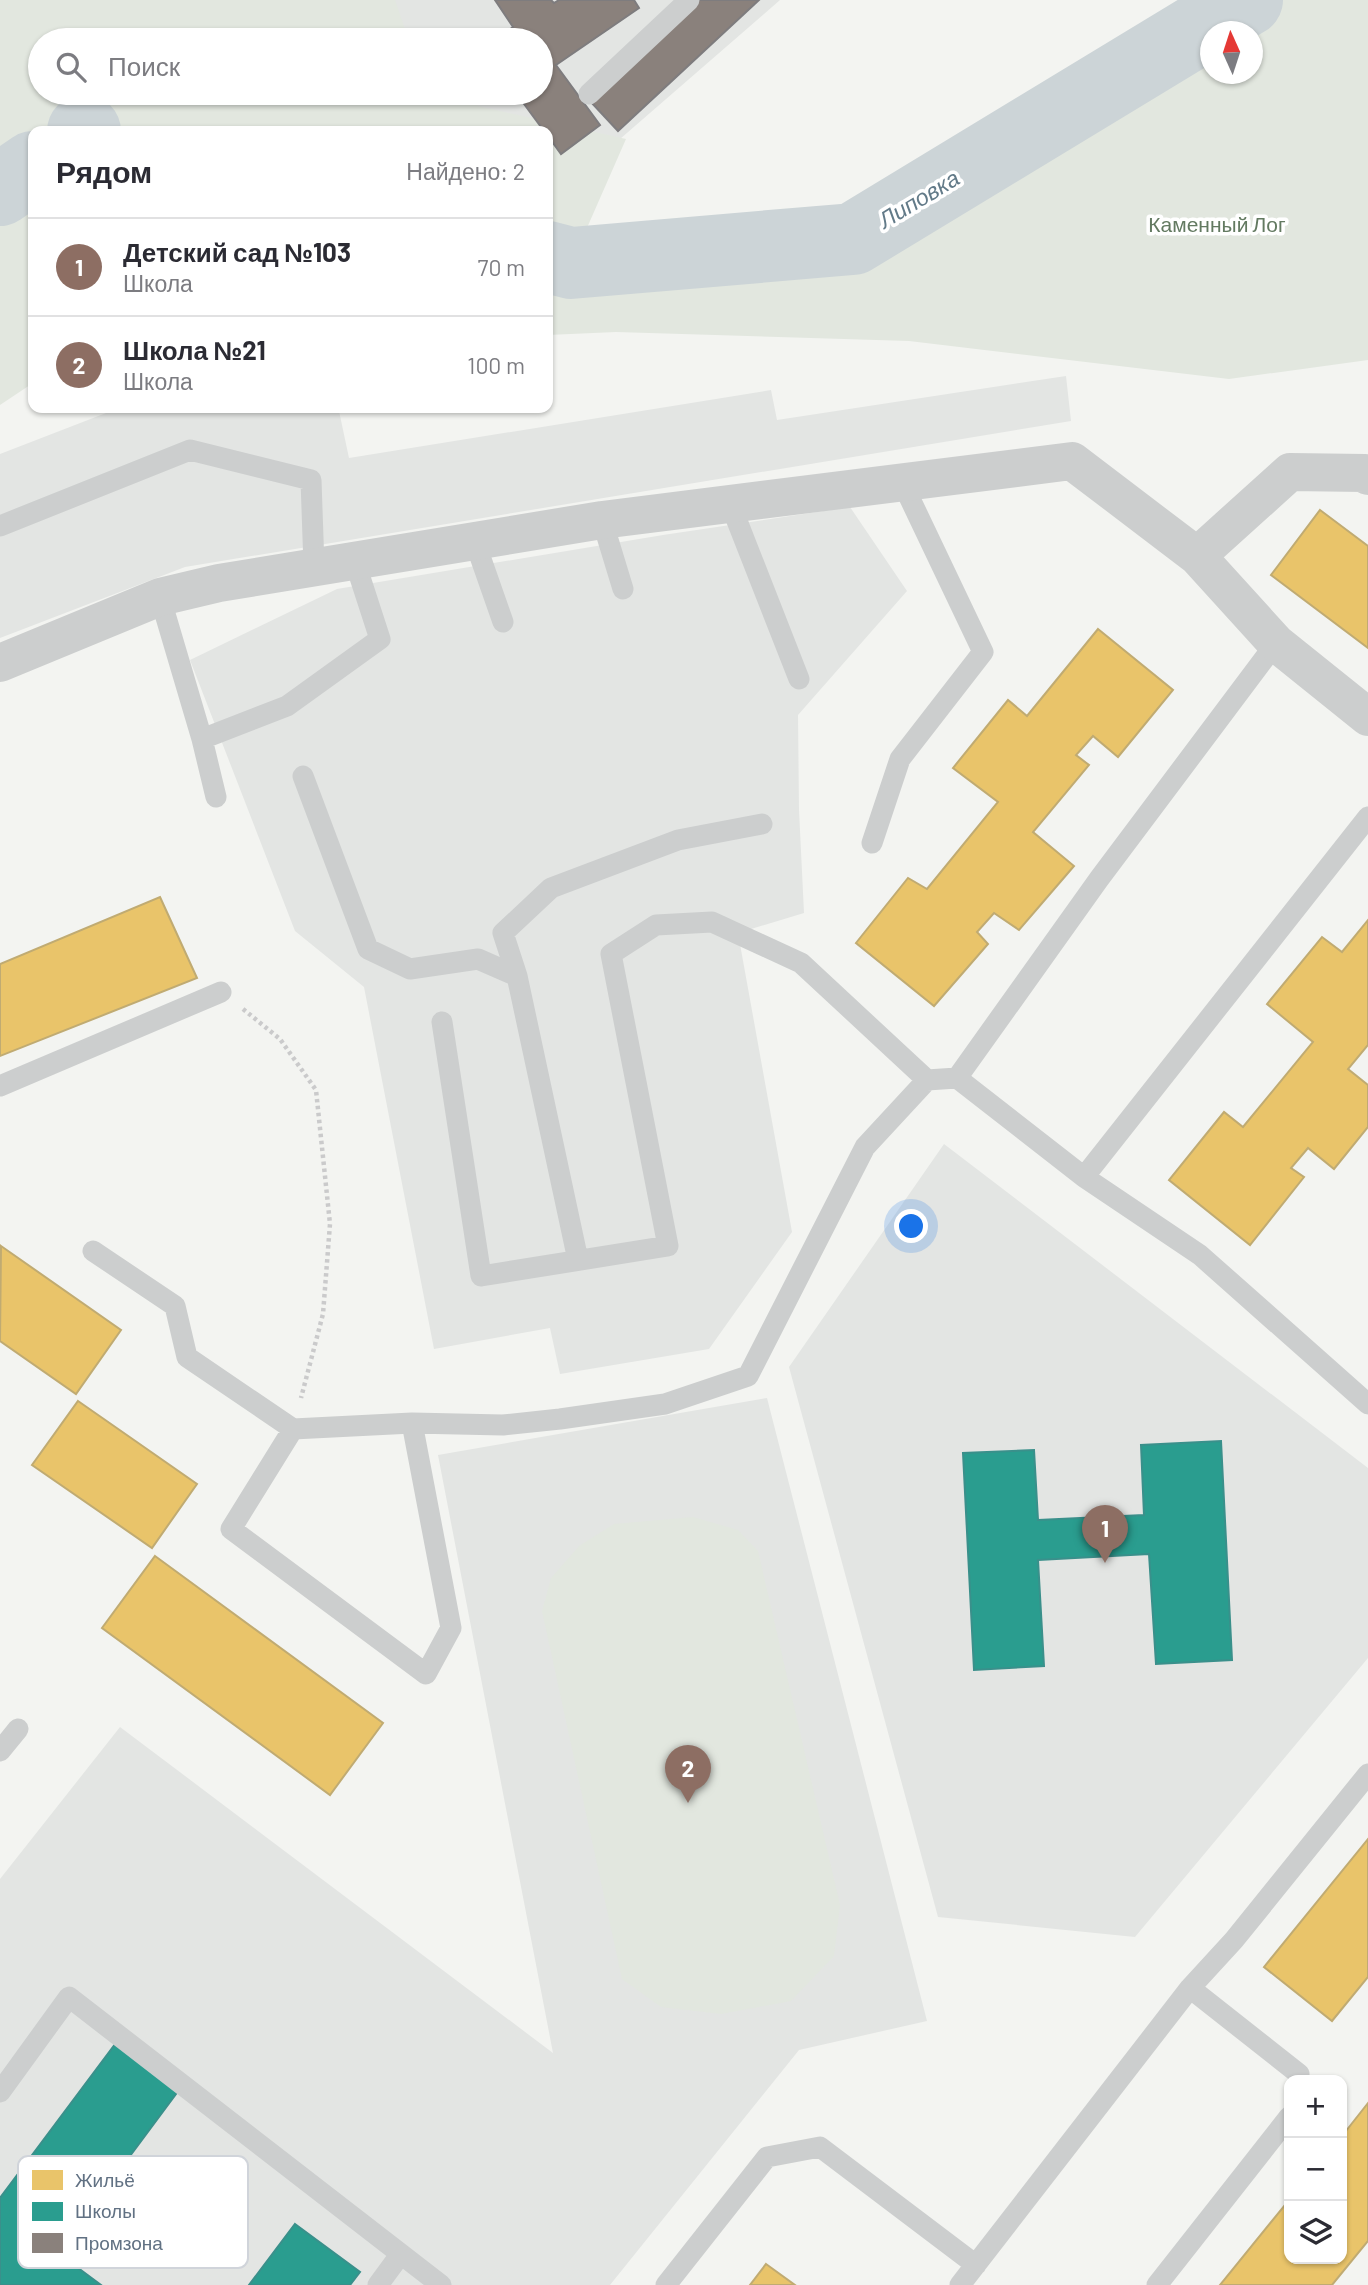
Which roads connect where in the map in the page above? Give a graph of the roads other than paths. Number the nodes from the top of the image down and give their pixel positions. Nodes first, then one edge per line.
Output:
1 (690, 0) edge
2 (589, 94) dead end
3 (1368, 476) edge
4 (902, 482) junction
5 (730, 503) junction
6 (602, 520) junction
7 (0, 526) edge
8 (475, 542) junction
9 (1197, 556) junction
10 (355, 562) junction
11 (314, 567) junction
12 (624, 589) dead end
13 (160, 597) junction
14 (503, 622) dead end
15 (1276, 643) junction
16 (0, 663) edge
17 (799, 679) dead end
18 (1368, 718) edge
19 (202, 739) junction
20 (303, 776) dead end
21 (216, 797) dead end
22 (1368, 817) edge
23 (762, 824) dead end
24 (872, 842) dead end
25 (517, 976) junction
26 (220, 992) road end
27 (442, 1022) dead end
28 (957, 1078) junction
29 (927, 1080) junction
30 (0, 1086) edge
31 (1084, 1177) junction
32 (93, 1251) dead end
33 (578, 1260) junction
34 (1368, 1404) edge
35 (412, 1423) junction
36 (293, 1429) junction
37 (0, 1730) edge
38 (0, 1751) edge
39 (1368, 1774) edge
40 (1190, 1988) junction
41 (1299, 2075) edge
42 (0, 2092) edge
43 (1284, 2123) edge
44 (400, 2255) junction
45 (976, 2265) junction
46 (378, 2285) edge
47 (441, 2285) edge
48 (666, 2285) edge
49 (960, 2285) edge
50 (1157, 2285) edge

1 - 2 lane
3 - 9 street
4 - 5 street
4 - 9 street
4 - 24 lane
5 - 6 street
5 - 17 lane
6 - 8 street
6 - 12 lane
7 - 11 lane
8 - 10 street
8 - 14 lane
9 - 15 street
10 - 11 street
10 - 19 lane
11 - 13 street
13 - 16 street
13 - 19 lane
15 - 18 street
15 - 28 lane
19 - 21 lane
20 - 25 lane
22 - 31 lane
23 - 25 lane
25 - 33 lane
26 - 30 lane
27 - 33 lane
28 - 29 lane
28 - 31 lane
29 - 33 lane
29 - 35 lane
31 - 34 lane
32 - 36 lane
35 - 36 lane
35 - 36 lane
37 - 38 lane
39 - 40 lane
40 - 41 lane
40 - 45 lane
42 - 44 lane
43 - 50 lane
44 - 46 lane
44 - 47 lane
45 - 48 lane
45 - 49 lane

